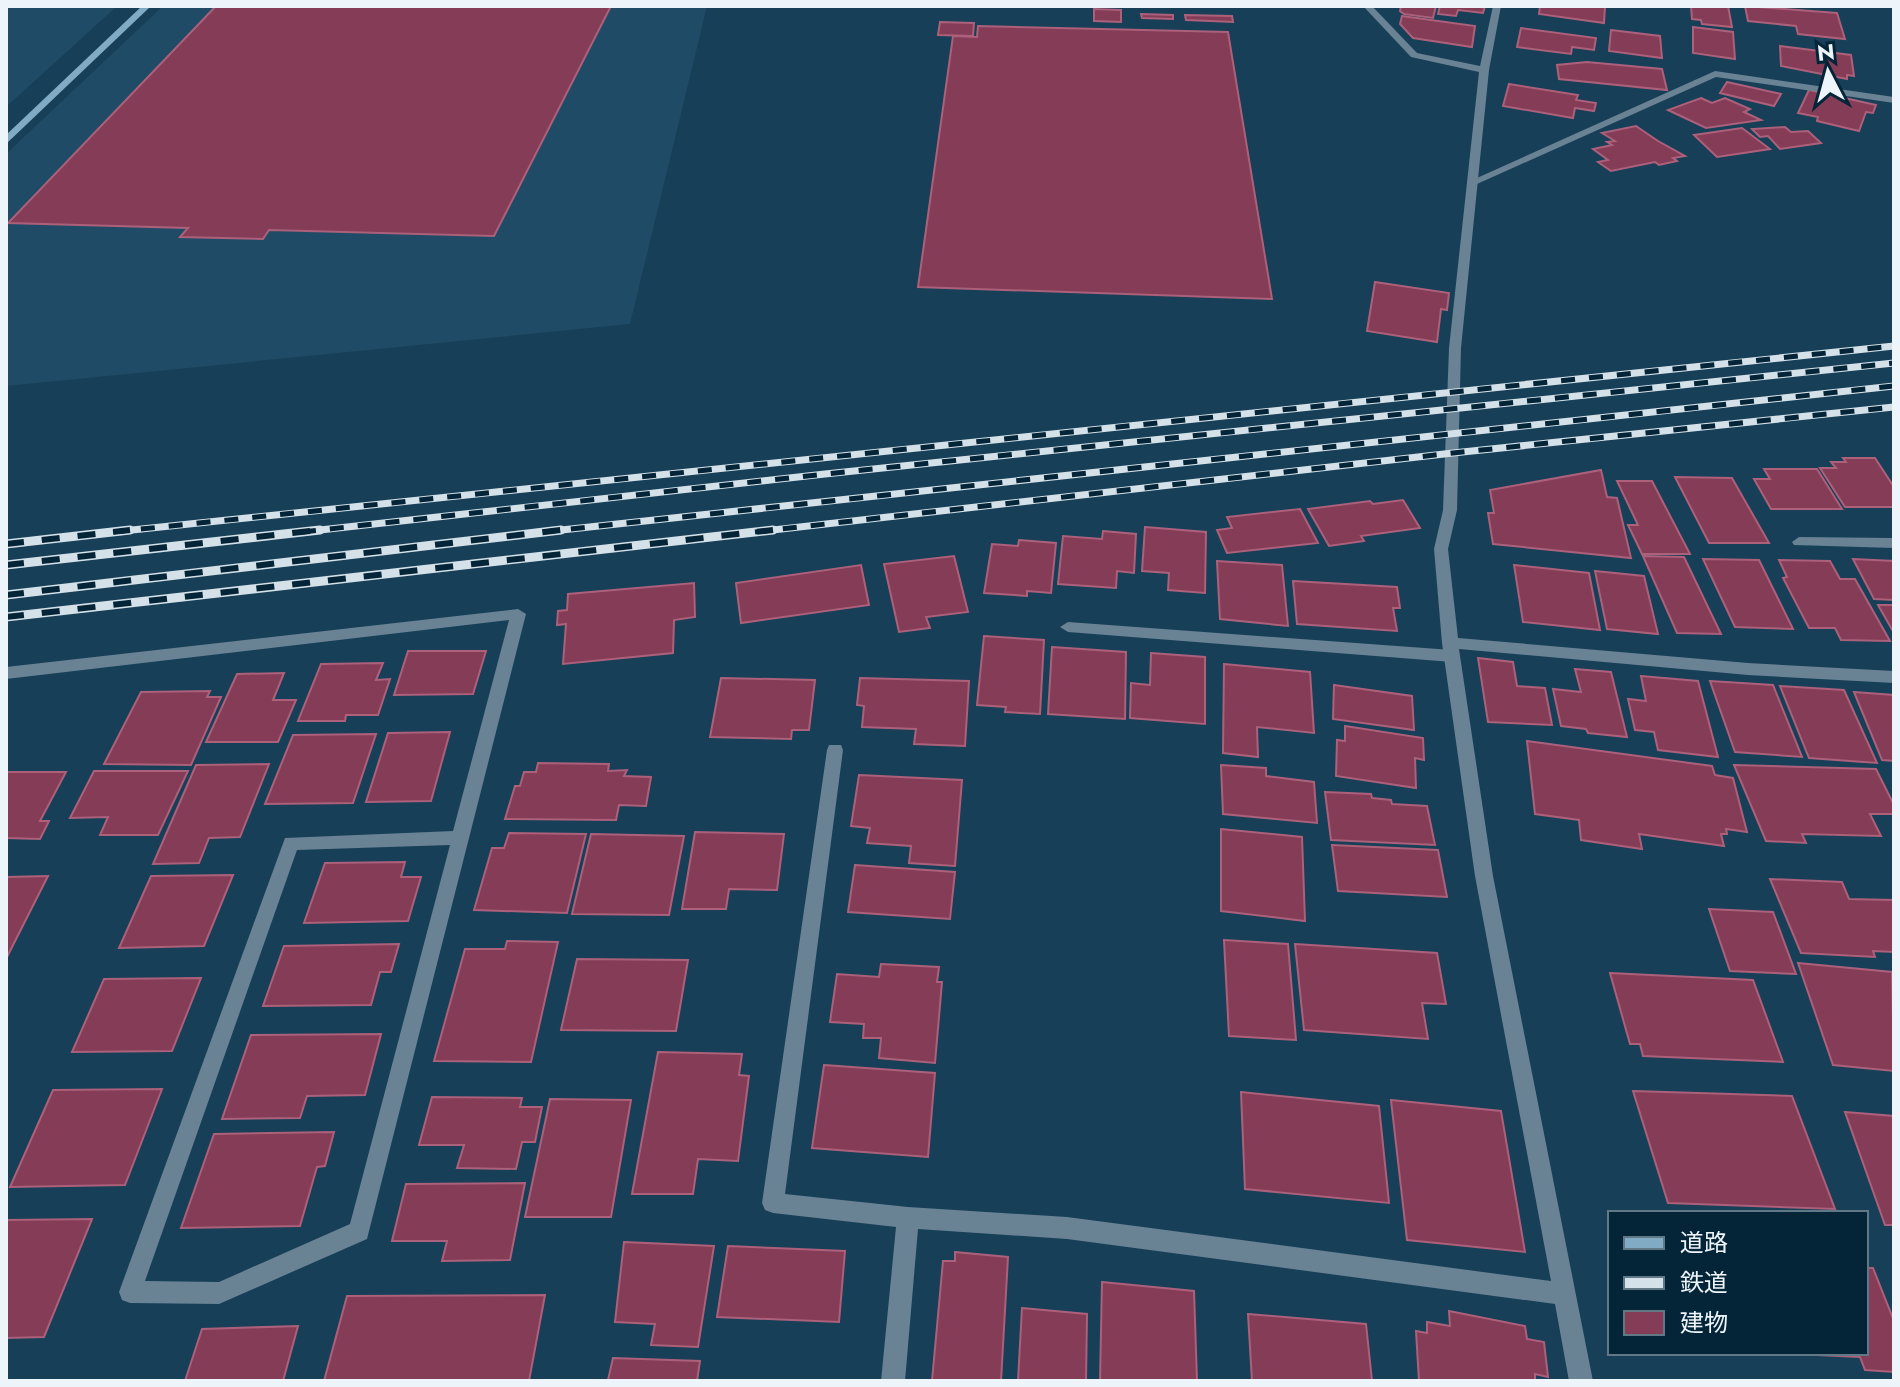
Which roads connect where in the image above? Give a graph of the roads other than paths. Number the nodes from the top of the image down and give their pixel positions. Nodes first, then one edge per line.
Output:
1 (147, 6) edge
2 (1367, 6) edge
3 (1497, 6) edge
4 (1484, 70) junction
5 (1894, 100) edge
6 (6, 141) edge
7 (1473, 182) junction
8 (1799, 542) dead end
9 (1894, 543) edge
10 (1068, 627) dead end
11 (1451, 649) junction
12 (6, 673) edge
13 (1894, 677) edge
14 (835, 750) dead end
15 (461, 838) junction
16 (908, 1218) junction
17 (1562, 1294) junction
18 (893, 1381) edge
19 (1581, 1381) edge

1 - 6 street
2 - 4 street
3 - 4 street
4 - 7 street
5 - 7 street
7 - 11 street
8 - 9 street
10 - 11 street
11 - 13 street
11 - 17 street
12 - 15 street
14 - 16 street
15 - 15 street
16 - 17 street
16 - 18 street
17 - 19 street

